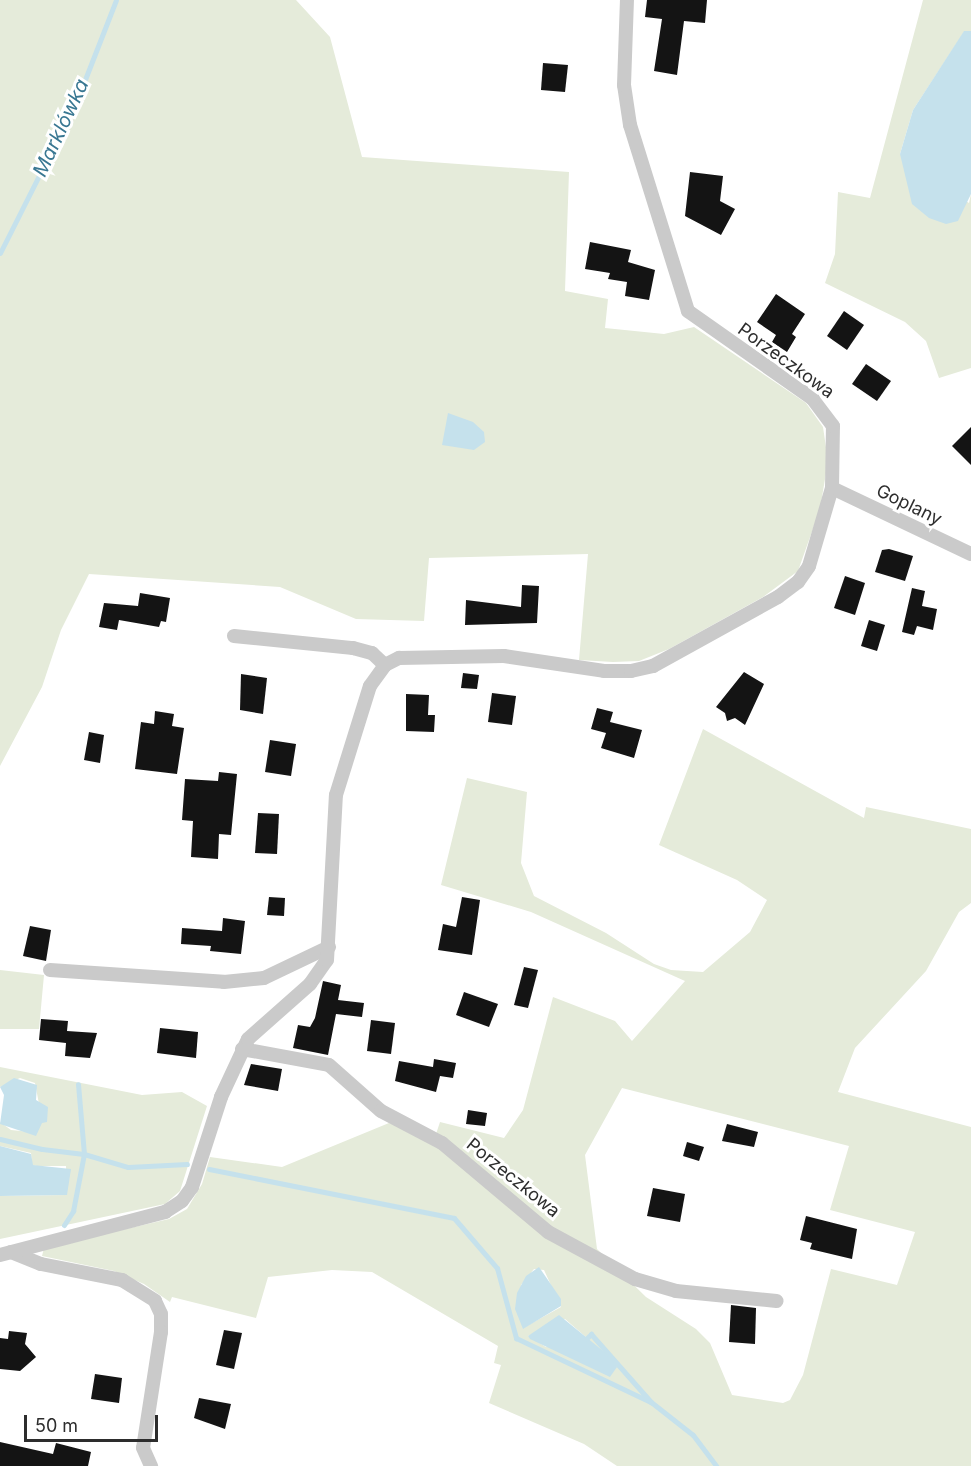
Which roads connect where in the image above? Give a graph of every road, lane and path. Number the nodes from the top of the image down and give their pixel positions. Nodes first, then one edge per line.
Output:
1 (627, 0) edge
2 (832, 488) junction
3 (971, 554) edge
4 (234, 636) dead end
5 (385, 665) junction
6 (328, 947) junction
7 (50, 970) dead end
8 (242, 1048) junction
9 (6, 1254) edge
10 (777, 1301) dead end
11 (151, 1466) edge

1 - 2 street, Porzeczkowa
2 - 3 street, Goplany
2 - 5 street, Porzeczkowa
4 - 5 street
5 - 6 street
6 - 7 street
6 - 8 street
8 - 9 street
8 - 10 street, Porzeczkowa
9 - 11 street

